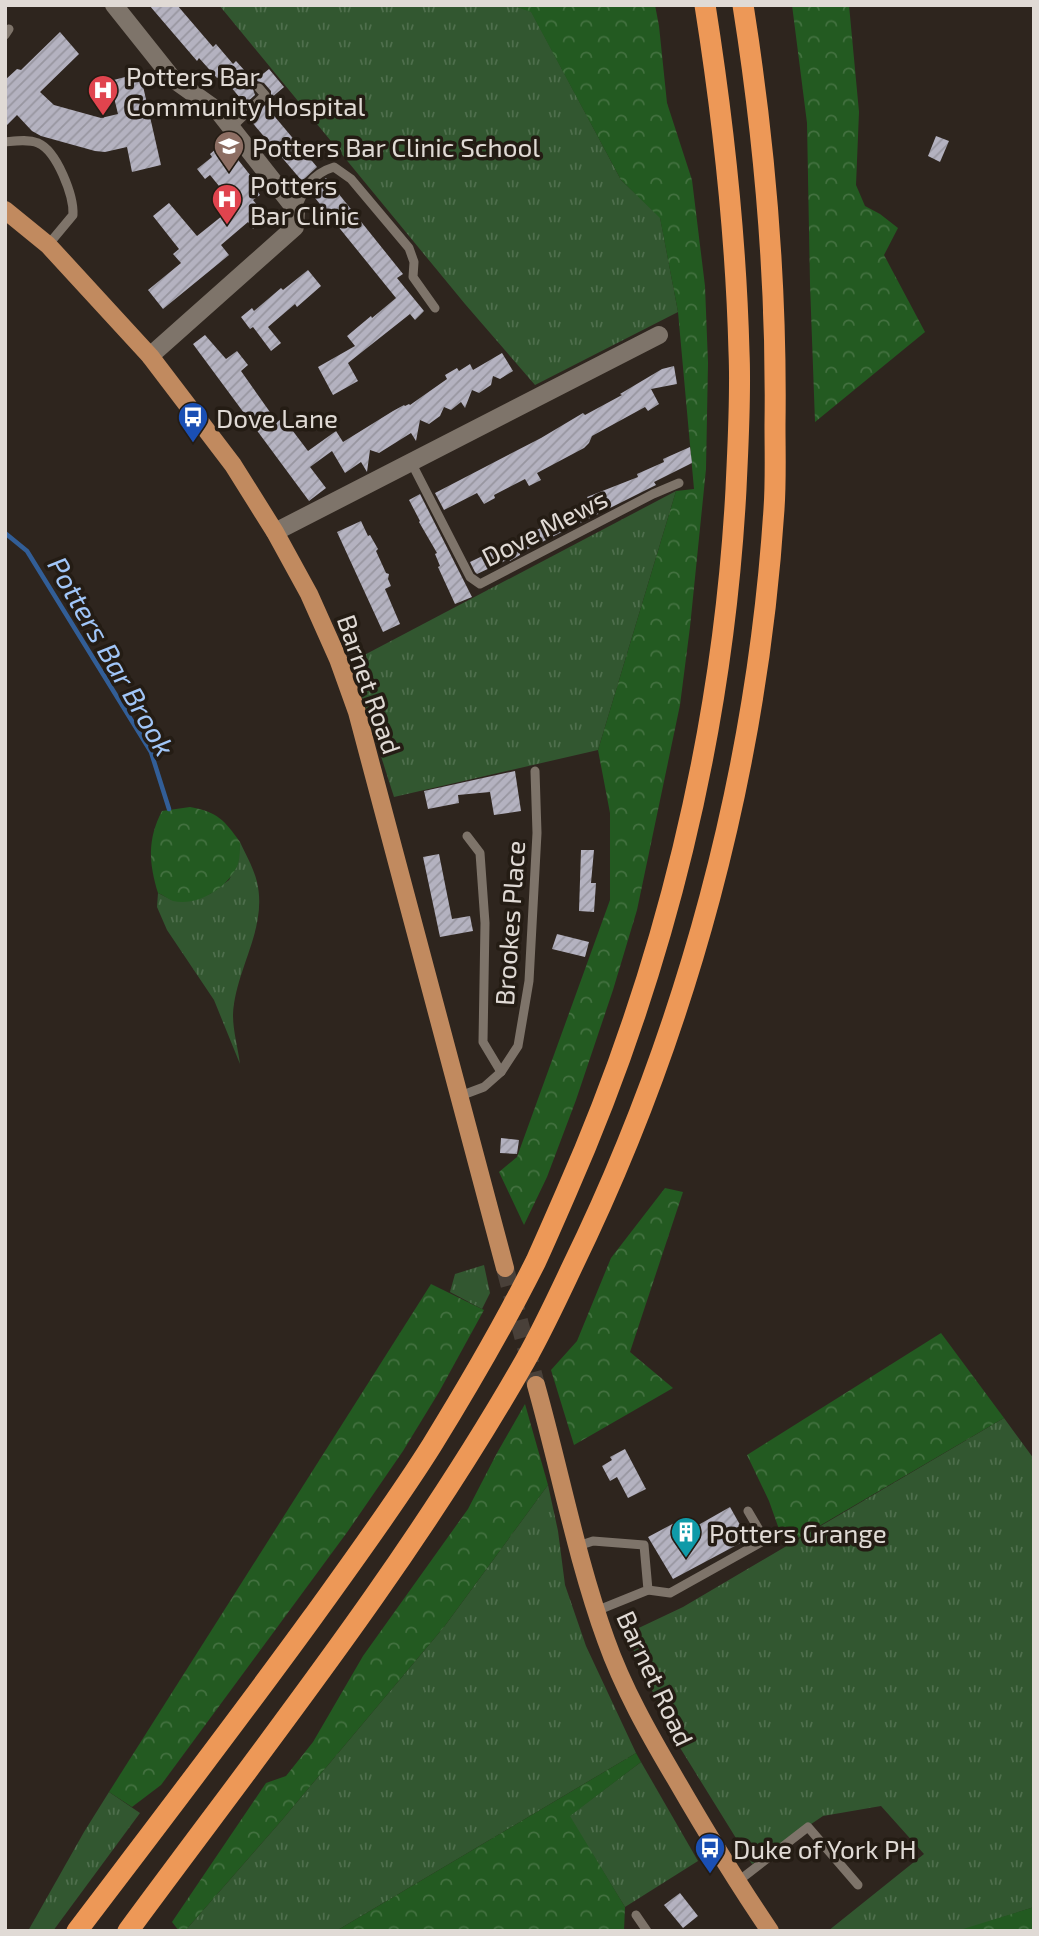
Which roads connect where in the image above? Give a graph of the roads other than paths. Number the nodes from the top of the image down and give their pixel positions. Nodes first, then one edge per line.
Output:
1 (114, 5) edge
2 (691, 5) edge
3 (705, 5) edge
4 (743, 5) edge
5 (752, 5) edge
6 (713, 59) junction
7 (752, 62) junction
8 (259, 88) dead end
9 (231, 128) junction
10 (5, 142) edge
11 (5, 210) edge
12 (296, 210) junction
13 (48, 245) junction
14 (435, 307) dead end
15 (659, 335) dead end
16 (150, 356) junction
17 (411, 462) junction
18 (679, 483) dead end
19 (275, 532) junction
20 (535, 771) dead end
21 (467, 836) dead end
22 (501, 1072) junction
23 (460, 1096) junction
24 (506, 1268) tunnel mouth
25 (536, 1385) tunnel mouth
26 (748, 1511) dead end
27 (578, 1546) junction
28 (648, 1590) junction
29 (596, 1611) junction
30 (737, 1882) junction
31 (858, 1885) dead end
32 (636, 1915) dead end
33 (77, 1931) edge
34 (128, 1931) edge
35 (647, 1931) edge
36 (770, 1931) edge

1 - 9 street
2 - 6 highway
3 - 6 highway
4 - 7 highway
5 - 7 highway
6 - 33 highway
7 - 34 highway
8 - 9 lane
9 - 12 street
10 - 13 lane
11 - 13 main road, Barnet Road
12 - 14 lane
12 - 16 street
13 - 16 main road, Barnet Road
15 - 17 street
16 - 19 main road, Barnet Road
17 - 18 lane, Dove Mews
17 - 19 street
19 - 23 main road, Barnet Road
20 - 22 lane, Brookes Place
21 - 22 lane, Brookes Place
22 - 23 lane, Brookes Place
23 - 24 main road, Barnet Road
25 - 27 main road, Barnet Road
26 - 28 lane
27 - 28 lane
27 - 29 main road, Barnet Road
28 - 29 lane
29 - 30 main road, Barnet Road
30 - 31 lane
30 - 36 main road, Barnet Road
32 - 35 lane

